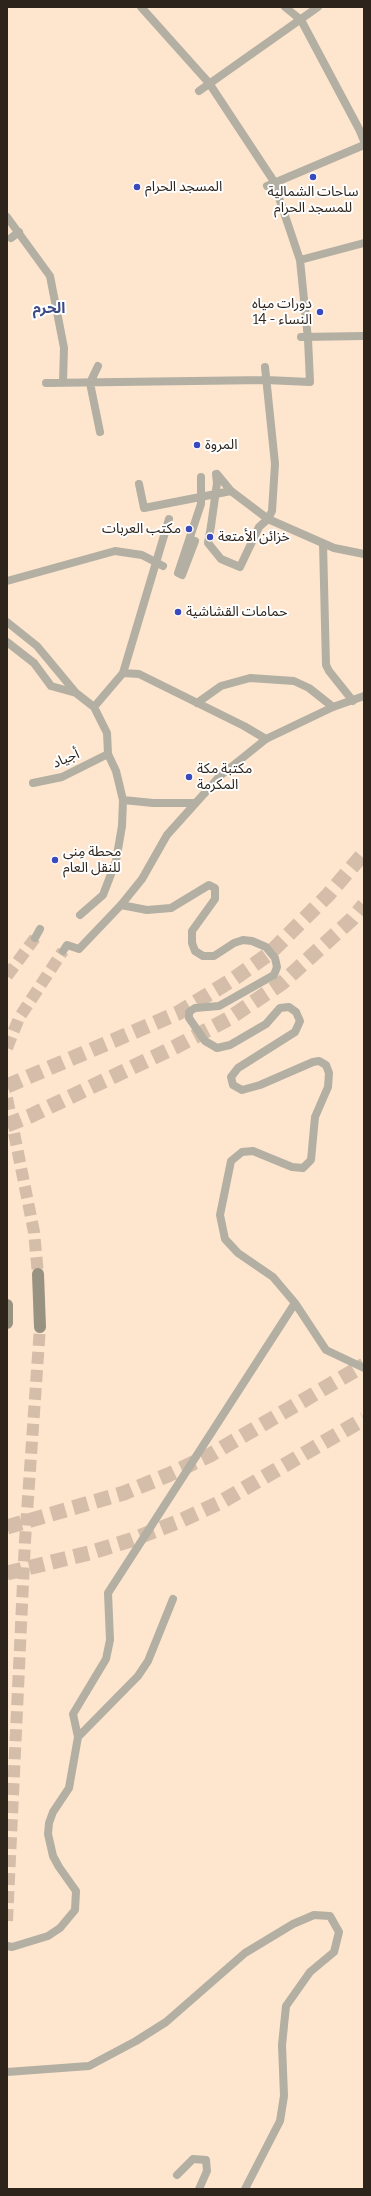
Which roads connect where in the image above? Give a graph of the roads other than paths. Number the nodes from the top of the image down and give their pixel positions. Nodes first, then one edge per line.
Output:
1 (141, 7) edge
2 (285, 7) edge
3 (318, 7) edge
4 (301, 20) junction
5 (209, 83) junction
6 (200, 91) dead end
7 (364, 141) edge
8 (364, 144) edge
9 (267, 186) dead end
10 (7, 217) edge
11 (19, 232) junction
12 (11, 238) dead end
13 (364, 243) edge
14 (300, 260) junction
15 (364, 336) edge
16 (301, 337) dead end
17 (98, 366) dead end
18 (265, 367) dead end
19 (266, 380) junction
20 (63, 382) junction
21 (46, 383) dead end
22 (90, 384) junction
23 (100, 432) dead end
24 (200, 477) dead end
25 (139, 484) dead end
26 (230, 491) junction
27 (169, 519) dead end
28 (268, 520) junction
29 (208, 543) junction
30 (323, 543) junction
31 (364, 554) edge
32 (159, 564) junction
33 (7, 581) edge
34 (7, 622) edge
35 (7, 642) edge
36 (123, 673) junction
37 (76, 693) junction
38 (364, 696) edge
39 (353, 700) junction
40 (197, 703) junction
41 (94, 707) junction
42 (333, 707) junction
43 (266, 740) junction
44 (108, 754) junction
45 (33, 783) dead end
46 (123, 800) junction
47 (194, 803) junction
48 (121, 906) junction
49 (80, 915) dead end
50 (40, 930) dead end
51 (35, 938) tunnel mouth
52 (65, 948) dead end
53 (38, 1274) tunnel mouth
54 (295, 1303) junction
55 (7, 1305) edge
56 (7, 1323) edge
57 (40, 1327) tunnel mouth
58 (364, 1368) edge
59 (173, 1599) dead end
60 (78, 1737) junction
61 (7, 1946) edge
62 (7, 2072) edge
63 (177, 2175) dead end
64 (199, 2189) edge
65 (246, 2189) edge

1 - 5 street
2 - 4 street
3 - 4 street
4 - 5 street
4 - 7 street
5 - 6 street
5 - 14 street
8 - 9 street, bridge
10 - 11 street
11 - 12 street
11 - 20 street
13 - 14 street
14 - 19 street
15 - 16 street, bridge
17 - 22 street
18 - 19 street
19 - 22 street
19 - 28 street
20 - 21 street
20 - 22 street
22 - 23 street
24 - 29 street, bridge
25 - 26 street
26 - 28 street
26 - 29 street, bridge
27 - 32 street
28 - 29 street
28 - 30 street
30 - 31 street
30 - 39 street
32 - 33 street
32 - 36 street
34 - 37 street
35 - 37 street
36 - 40 street
36 - 41 street
37 - 41 street
38 - 39 street
39 - 42 street
40 - 42 street
40 - 43 street
41 - 44 street
42 - 43 street
43 - 47 street
44 - 45 street, أجياد
44 - 46 street
46 - 47 street
46 - 49 street
47 - 48 street
48 - 52 street
48 - 54 street
50 - 51 street
53 - 57 main road
54 - 58 street
54 - 60 street
55 - 56 main road
59 - 60 street
60 - 61 street
62 - 65 street
63 - 64 street

